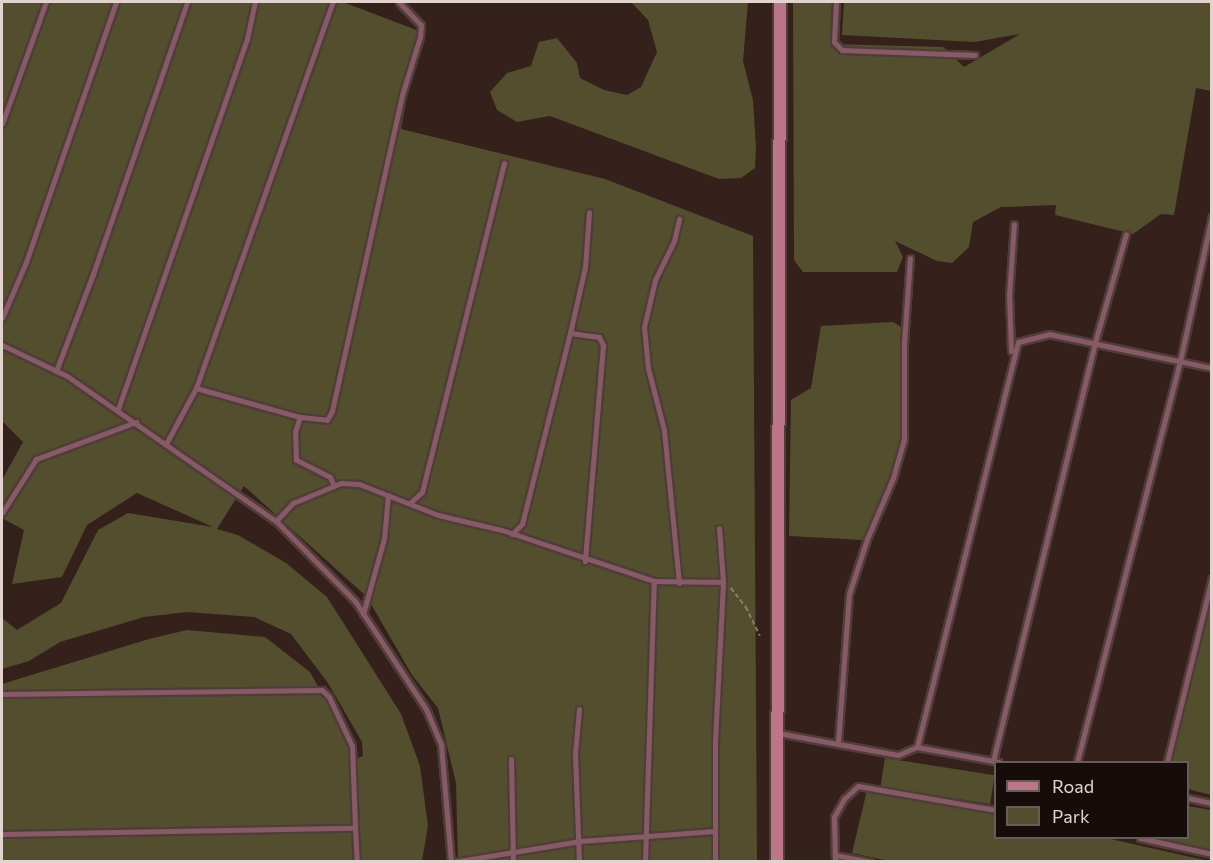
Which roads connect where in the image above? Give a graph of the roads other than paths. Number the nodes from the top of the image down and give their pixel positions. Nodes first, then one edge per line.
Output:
1 (46, 2) edge
2 (116, 2) edge
3 (187, 2) edge
4 (255, 2) edge
5 (333, 2) edge
6 (399, 2) edge
7 (780, 2) edge
8 (836, 2) edge
9 (975, 55) dead end
10 (2, 124) edge
11 (504, 164) dead end
12 (589, 212) dead end
13 (1212, 216) edge
14 (679, 219) dead end
15 (1014, 224) dead end
16 (1126, 234) dead end
17 (910, 258) dead end
18 (2, 318) edge
19 (570, 333) junction
20 (1095, 342) junction
21 (2, 345) edge
22 (1180, 361) junction
23 (1011, 363) junction
24 (1212, 368) edge
25 (56, 371) junction
26 (196, 388) junction
27 (118, 410) junction
28 (300, 417) junction
29 (136, 422) junction
30 (167, 442) junction
31 (334, 486) junction
32 (388, 495) junction
33 (410, 503) junction
34 (2, 513) edge
35 (276, 520) junction
36 (719, 528) dead end
37 (513, 534) junction
38 (585, 561) junction
39 (1212, 578) edge
40 (654, 581) junction
41 (723, 582) junction
42 (679, 583) junction
43 (363, 614) junction
44 (2, 694) edge
45 (579, 709) dead end
46 (778, 733) junction
47 (838, 743) junction
48 (917, 747) junction
49 (511, 759) dead end
50 (996, 761) edge
51 (1077, 761) edge
52 (1167, 761) edge
53 (994, 762) edge
54 (1189, 798) edge
55 (1212, 803) edge
56 (994, 810) edge
57 (355, 828) junction
58 (715, 831) junction
59 (2, 834) edge
60 (646, 838) junction
61 (1148, 839) edge
62 (580, 841) junction
63 (513, 854) junction
64 (1212, 854) edge
65 (835, 858) edge
66 (357, 861) edge
67 (452, 861) edge
68 (513, 861) edge
69 (579, 861) edge
70 (645, 861) edge
71 (715, 861) edge
72 (777, 861) edge
73 (870, 861) edge

1 - 10 lane
2 - 18 lane
3 - 25 lane
4 - 27 lane
5 - 26 lane
6 - 28 lane
7 - 46 main road
8 - 9 lane
11 - 33 lane
12 - 19 lane
13 - 22 lane
14 - 42 lane
15 - 23 lane
16 - 20 lane
17 - 47 lane
19 - 37 lane
19 - 38 lane
20 - 22 lane
20 - 23 lane
20 - 50 lane
21 - 25 lane
22 - 24 lane
22 - 51 lane
23 - 48 lane
25 - 27 lane
26 - 28 lane
26 - 30 lane
27 - 29 lane
28 - 31 lane
29 - 30 lane
29 - 34 lane
30 - 35 lane
31 - 32 lane
31 - 35 lane
32 - 33 lane
32 - 43 lane
33 - 37 lane
35 - 43 lane
36 - 41 lane
37 - 38 lane
38 - 40 lane
39 - 52 lane
40 - 42 lane
40 - 60 lane
41 - 42 lane
41 - 58 lane
43 - 67 lane
44 - 57 lane
45 - 62 lane
46 - 47 lane
46 - 72 main road
47 - 48 lane
48 - 53 lane
49 - 63 lane
54 - 55 lane
56 - 65 lane
57 - 59 lane
57 - 66 lane
58 - 60 lane
58 - 71 lane
60 - 62 lane
60 - 70 lane
61 - 64 lane
62 - 63 lane
62 - 69 lane
63 - 67 lane
63 - 68 lane
65 - 73 lane

